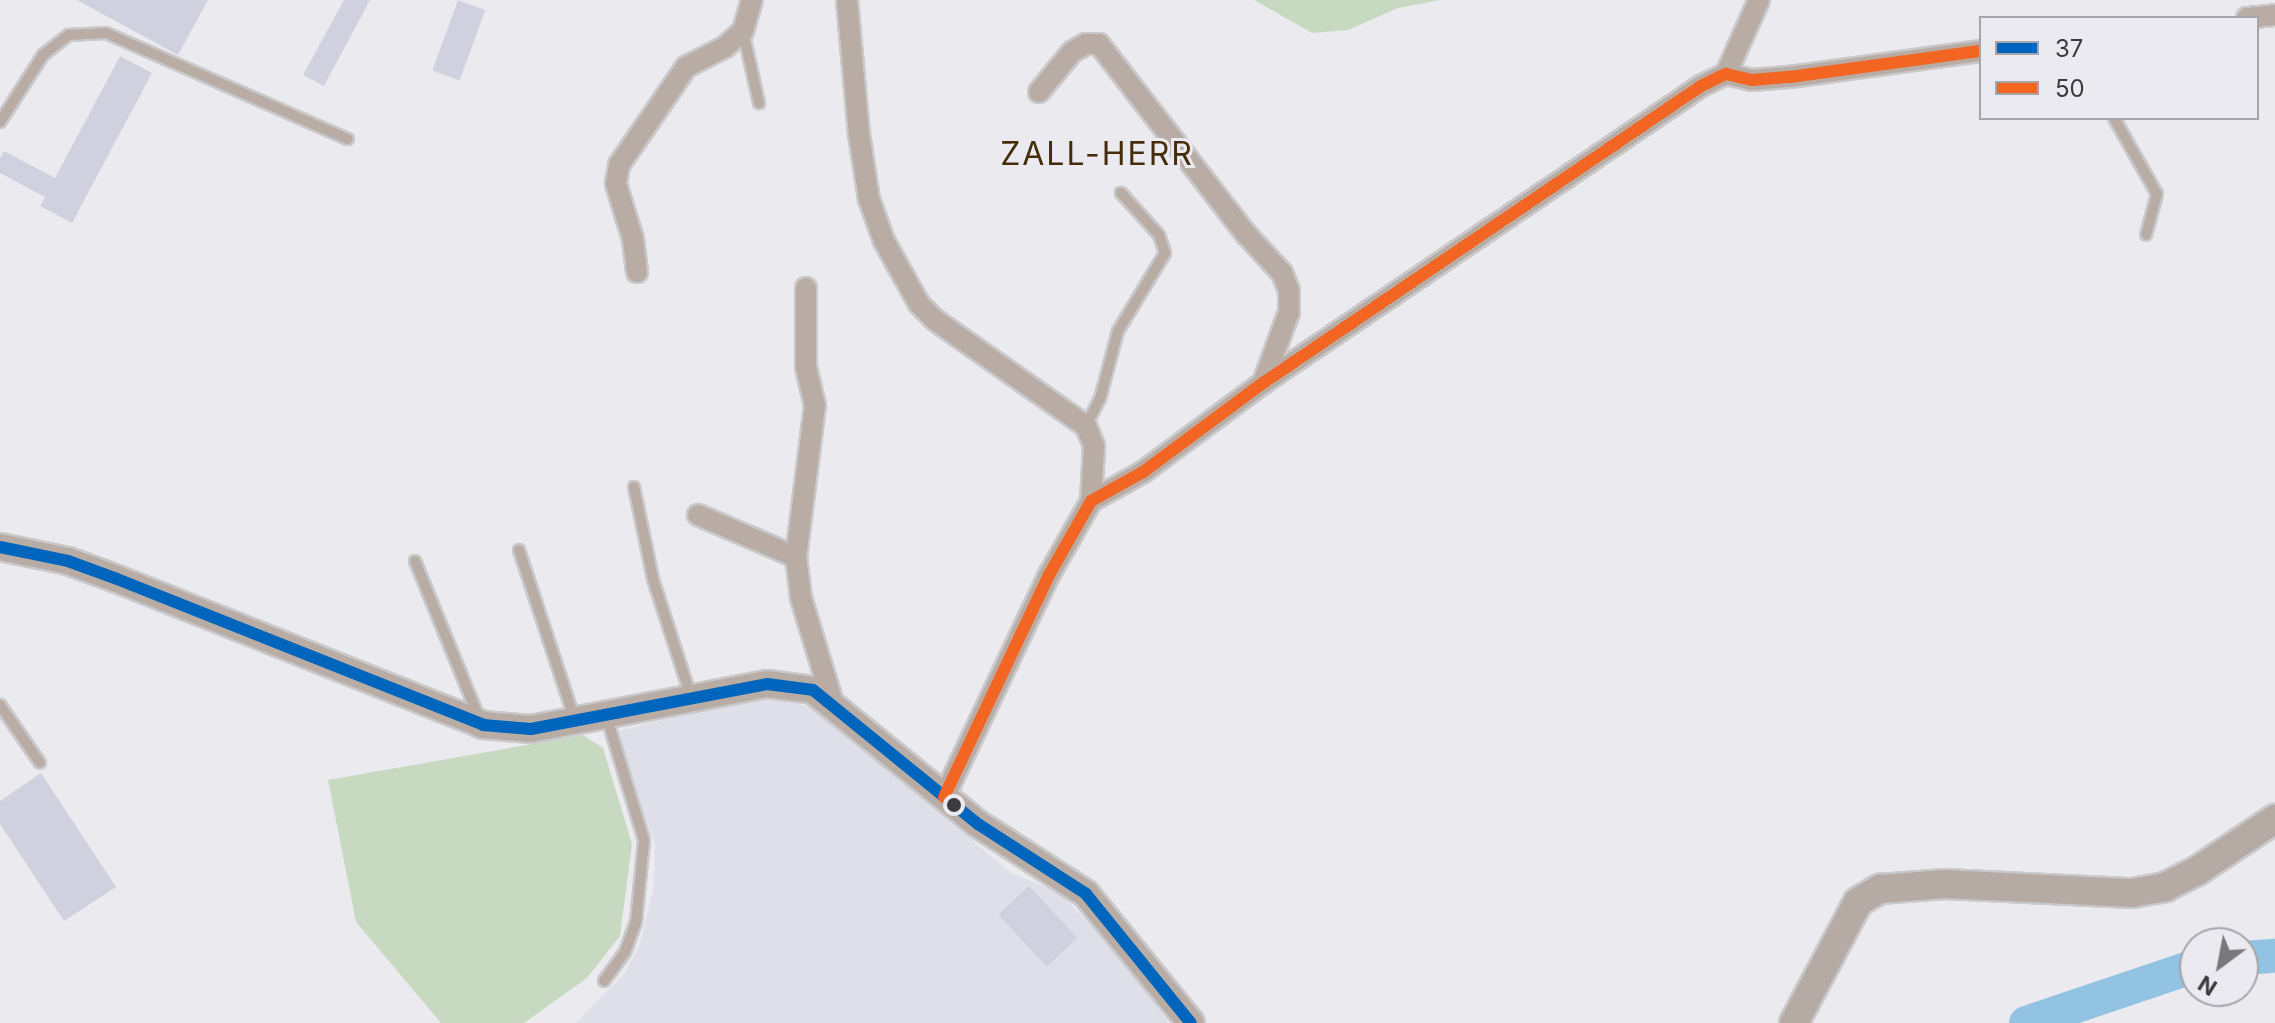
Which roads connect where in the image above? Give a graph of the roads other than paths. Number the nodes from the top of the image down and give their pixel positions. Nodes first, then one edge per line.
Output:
1 (752, 0) edge
2 (847, 0) edge
3 (1759, 0) edge
4 (743, 31) junction
5 (1979, 51) edge
6 (1726, 74) junction
7 (1039, 92) dead end
8 (759, 103) dead end
9 (2115, 120) edge
10 (0, 122) edge
11 (348, 139) dead end
12 (1121, 193) dead end
13 (2146, 235) dead end
14 (637, 272) dead end
15 (806, 288) dead end
16 (1263, 383) junction
17 (1086, 426) junction
18 (634, 487) dead end
19 (1091, 501) junction
20 (698, 515) dead end
21 (4, 545) edge
22 (519, 550) dead end
23 (796, 557) junction
24 (415, 561) dead end
25 (692, 699) junction
26 (833, 703) junction
27 (0, 705) edge
28 (606, 715) junction
29 (576, 722) junction
30 (483, 725) junction
31 (40, 763) dead end
32 (944, 797) junction
33 (2275, 819) edge
34 (604, 981) dead end
35 (1191, 1023) edge
36 (1794, 1023) edge

1 - 4 street
2 - 17 street
3 - 6 street
4 - 8 lane
4 - 14 street
5 - 6 street
6 - 16 street
7 - 16 street
9 - 13 lane
10 - 11 lane
12 - 17 lane
15 - 23 street
16 - 19 street
17 - 19 street
18 - 25 lane
19 - 32 street
20 - 23 street
21 - 30 street
22 - 29 lane
23 - 26 street
24 - 30 lane
25 - 26 street
25 - 28 street
26 - 32 street
27 - 31 lane
28 - 29 street
28 - 34 lane
29 - 30 street
32 - 35 street
33 - 36 main road

